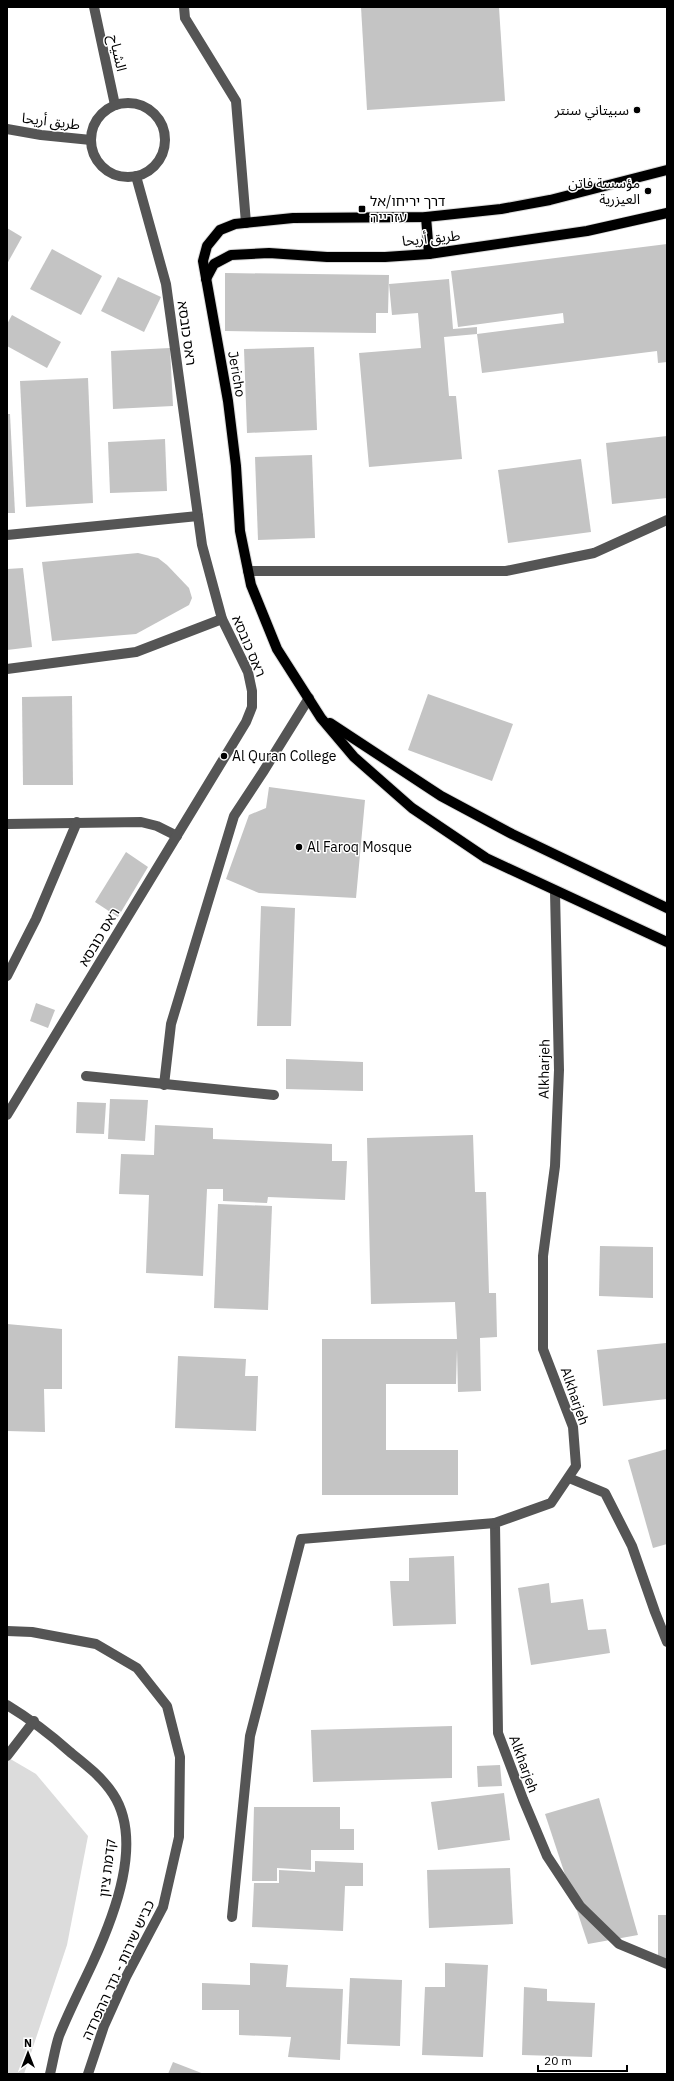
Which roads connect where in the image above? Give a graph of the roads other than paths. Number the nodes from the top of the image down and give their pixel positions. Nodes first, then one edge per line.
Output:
1 (94, 7) edge
2 (184, 7) edge
3 (115, 105) junction
4 (7, 129) edge
5 (91, 140) junction
6 (667, 170) edge
7 (136, 176) junction
8 (667, 213) edge
9 (426, 217) junction
10 (246, 223) junction
11 (429, 254) junction
12 (206, 279) junction
13 (198, 516) junction
14 (667, 520) edge
15 (7, 535) edge
16 (248, 571) junction
17 (222, 619) junction
18 (7, 669) edge
19 (309, 698) junction
20 (321, 718) junction
21 (77, 822) junction
22 (7, 824) edge
23 (177, 836) junction
24 (555, 892) junction
25 (667, 908) edge
26 (667, 942) edge
27 (7, 976) edge
28 (86, 1076) dead end
29 (164, 1084) junction
30 (274, 1095) dead end
31 (7, 1115) edge
32 (569, 1478) junction
33 (495, 1523) junction
34 (7, 1631) edge
35 (667, 1642) edge
36 (7, 1705) edge
37 (34, 1721) junction
38 (7, 1756) edge
39 (232, 1917) dead end
40 (667, 1964) edge
41 (50, 2074) edge
42 (88, 2074) edge

1 - 3 street, الشياح
2 - 10 street
3 - 5 street
3 - 7 street
4 - 5 street, طريق أريحا
5 - 7 street
6 - 9 main road, طريق أريحا
7 - 13 street, ראס כובסא
8 - 11 main road, طريق أريحا
9 - 10 main road, Jericho
9 - 11 main road
10 - 12 main road, Jericho
11 - 12 main road, طريق أريحا
12 - 16 main road, Jericho
13 - 15 street
13 - 17 street, ראס כובסא
14 - 16 street
16 - 19 main road, Jericho
17 - 18 street
17 - 23 street, ראס כובסא
19 - 20 main road, Jericho
19 - 29 street
20 - 24 main road, Jericho
20 - 25 main road
21 - 22 street
21 - 23 street
21 - 27 street
23 - 31 street, ראס כובסא
24 - 26 main road, Jericho
24 - 32 street, Alkharjeh
28 - 29 street
29 - 30 street
32 - 33 street, Alkharjeh
32 - 35 street
33 - 39 street
33 - 40 street, Alkharjeh
34 - 42 street, כביש שירות - גדר ההפרדה
36 - 37 street, קדמת ציון
37 - 38 street
37 - 41 street, קדמת ציון

